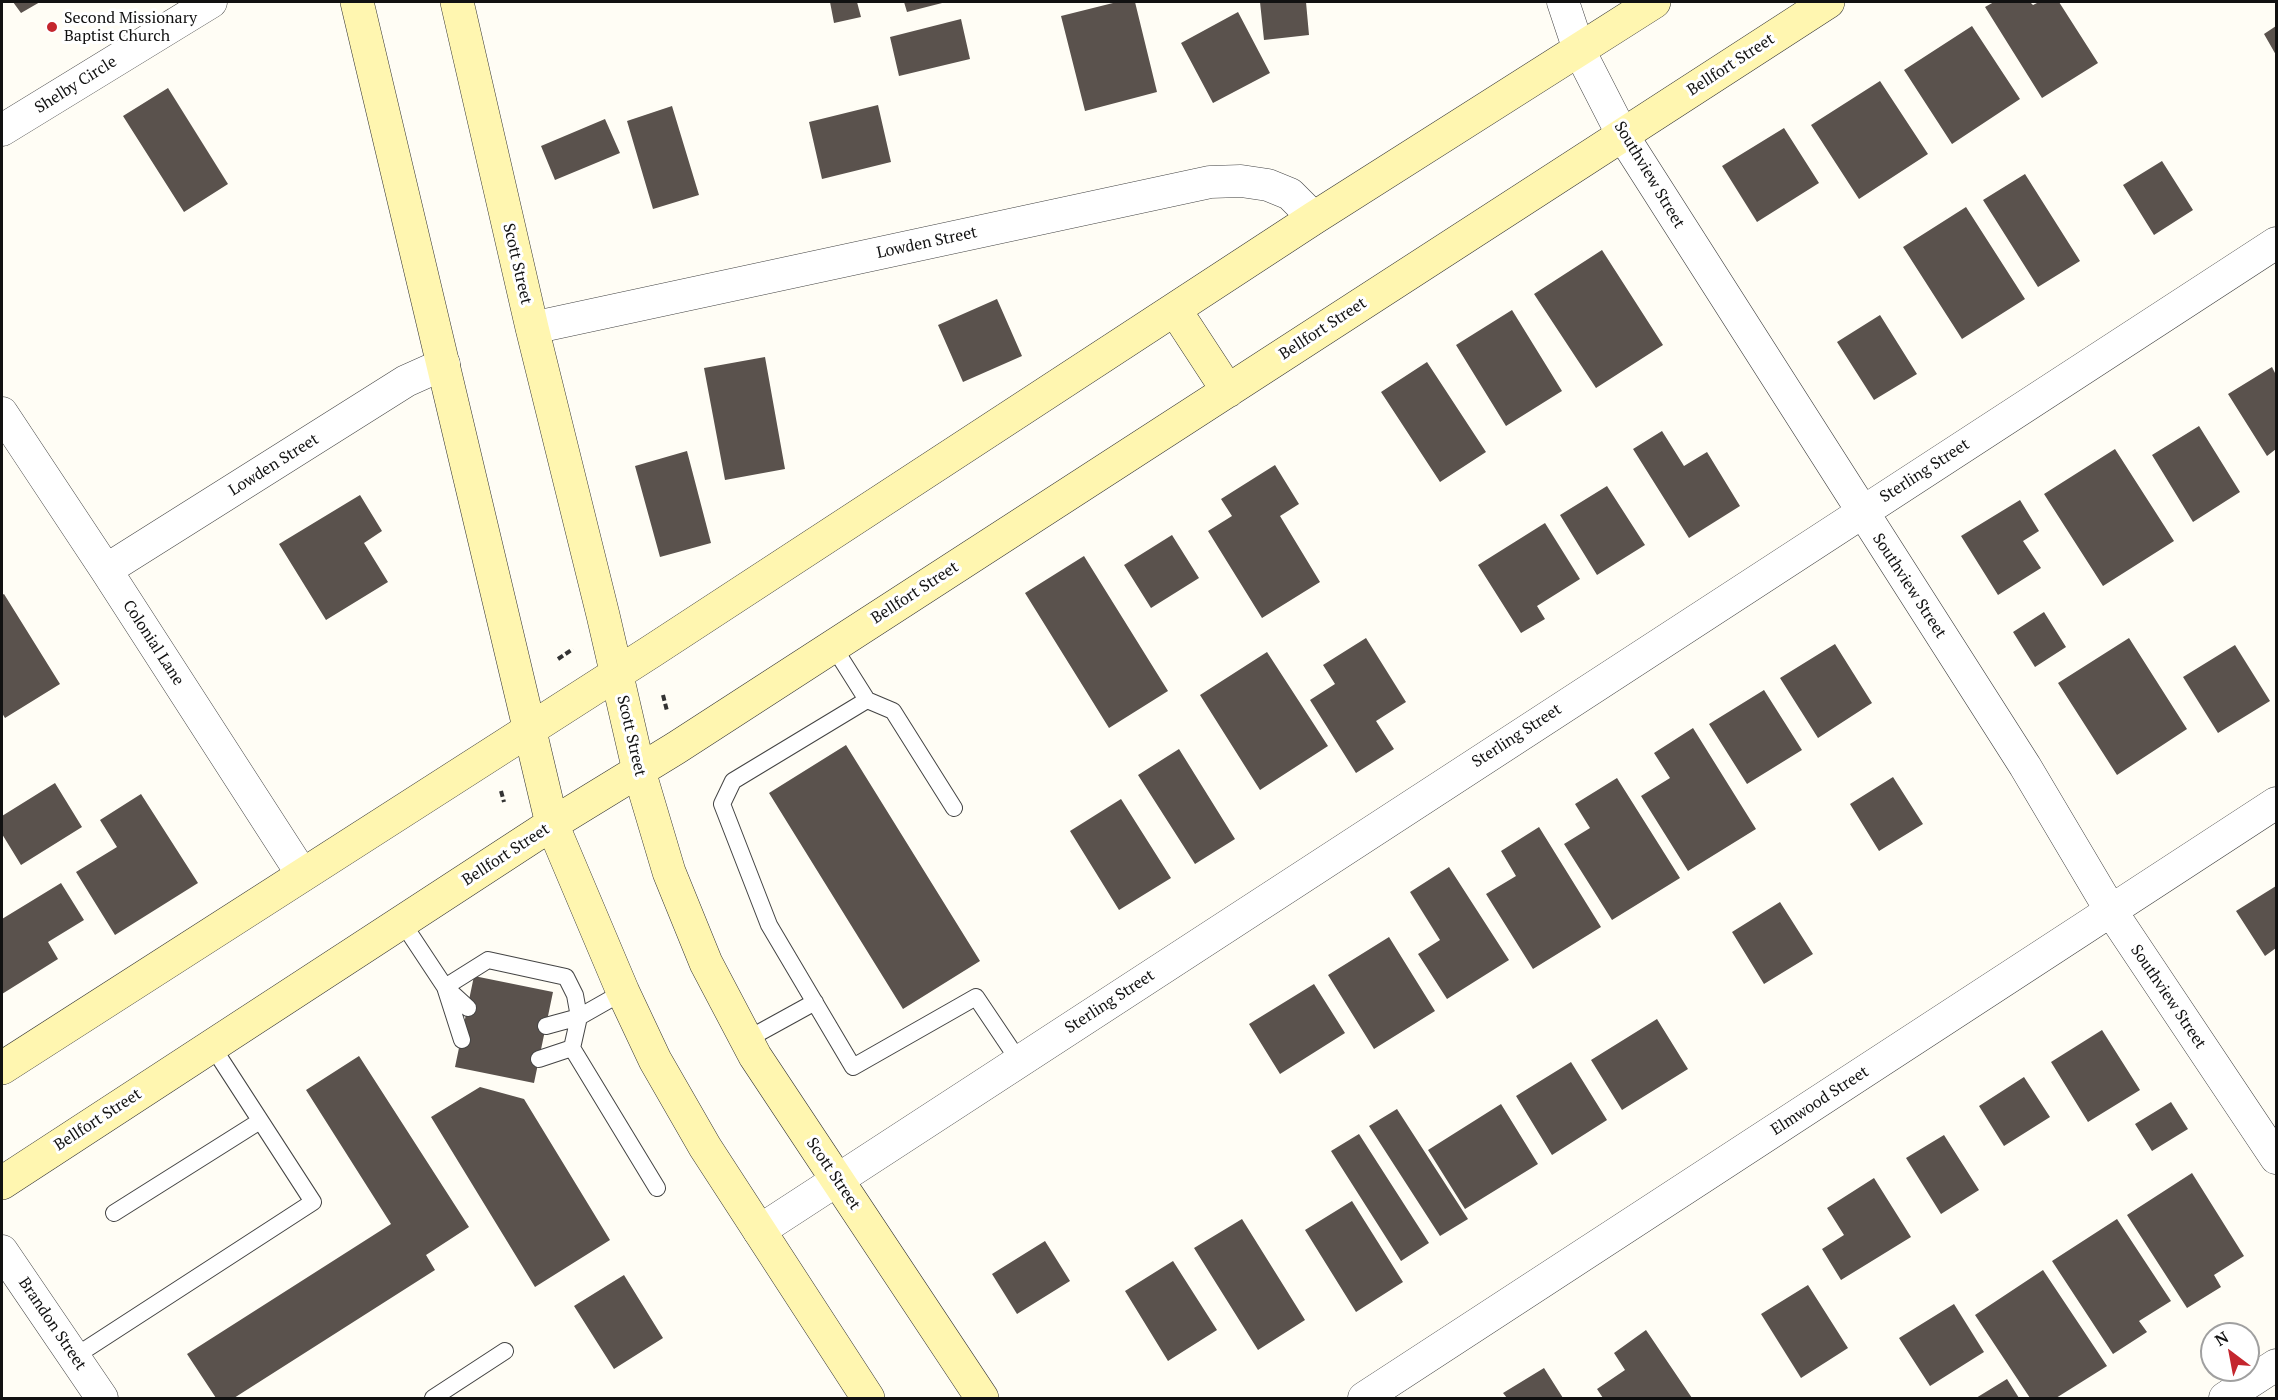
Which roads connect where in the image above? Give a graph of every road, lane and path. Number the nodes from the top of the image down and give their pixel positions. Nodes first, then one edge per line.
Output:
1 (211, 2) edge
2 (357, 2) edge
3 (457, 2) edge
4 (1563, 2) edge
5 (1654, 2) edge
6 (1828, 2) edge
7 (1580, 50) junction
8 (2, 130) edge
9 (1623, 136) junction
10 (1314, 218) junction
11 (2277, 243) edge
12 (1175, 310) junction
13 (532, 328) junction
14 (444, 364) junction
15 (1228, 391) junction
16 (2, 413) edge
17 (1861, 512) junction
18 (106, 570) junction
19 (833, 646) junction
20 (575, 648) dead end
21 (558, 659) dead end
22 (617, 673) junction
23 (663, 695) dead end
24 (867, 700) junction
25 (667, 711) dead end
26 (528, 729) junction
27 (639, 771) junction
28 (2277, 804) edge
29 (954, 808) dead end
30 (552, 824) junction
31 (302, 874) junction
32 (2111, 911) junction
33 (402, 922) junction
34 (445, 987) junction
35 (623, 992) junction
36 (815, 1002) junction
37 (468, 1008) dead end
38 (579, 1017) junction
39 (546, 1026) dead end
40 (462, 1040) dead end
41 (746, 1040) junction
42 (212, 1046) junction
43 (572, 1048) junction
44 (539, 1059) dead end
45 (1019, 1061) junction
46 (2, 1068) edge
47 (260, 1121) junction
48 (2277, 1158) edge
49 (837, 1180) junction
50 (2, 1183) edge
51 (657, 1188) dead end
52 (114, 1213) dead end
53 (759, 1231) junction
54 (2, 1251) edge
55 (505, 1351) dead end
56 (74, 1357) junction
57 (2277, 1365) edge
58 (102, 1398) edge
59 (433, 1398) edge
60 (868, 1398) edge
61 (982, 1398) edge
62 (1364, 1398) edge
63 (2225, 1398) edge

1 - 8 street, Shelby Circle
2 - 14 main road
3 - 13 main road, Scott Street
4 - 7 street, Southview Street
5 - 7 main road
6 - 9 main road, Bellfort Street
7 - 9 street, Southview Street
7 - 10 main road
9 - 15 main road, Bellfort Street
9 - 17 street, Southview Street
10 - 12 main road
10 - 13 street, Lowden Street
11 - 17 street, Sterling Street
12 - 15 main road
12 - 22 main road
13 - 22 main road, Scott Street
14 - 18 street, Lowden Street
14 - 26 main road
15 - 19 main road, Bellfort Street
16 - 18 street, Colonial Lane
17 - 32 street, Southview Street
17 - 45 street, Sterling Street
18 - 31 street, Colonial Lane
19 - 24 lane
19 - 27 main road, Bellfort Street
20 - 21 path
22 - 26 main road
22 - 27 main road, Scott Street
23 - 25 path
24 - 29 lane
24 - 36 lane
26 - 30 main road
26 - 31 main road
27 - 30 main road, Bellfort Street
27 - 41 main road, Scott Street
28 - 32 street, Elmwood Street
30 - 33 main road, Bellfort Street
30 - 35 main road
31 - 46 main road
32 - 48 street, Southview Street
32 - 62 street, Elmwood Street
33 - 34 lane
33 - 42 main road, Bellfort Street
34 - 37 lane
34 - 38 lane
34 - 40 lane
35 - 38 lane
35 - 53 main road
36 - 41 lane
36 - 45 lane
38 - 39 lane
38 - 43 lane
41 - 49 main road, Scott Street
42 - 47 lane
42 - 50 main road, Bellfort Street
43 - 44 lane
43 - 51 lane
45 - 49 street, Sterling Street
47 - 52 lane
47 - 56 lane
49 - 53 street, Sterling Street
49 - 61 main road, Scott Street
53 - 60 main road
54 - 56 street, Brandon Street
55 - 59 lane
56 - 58 street, Brandon Street
57 - 63 street

